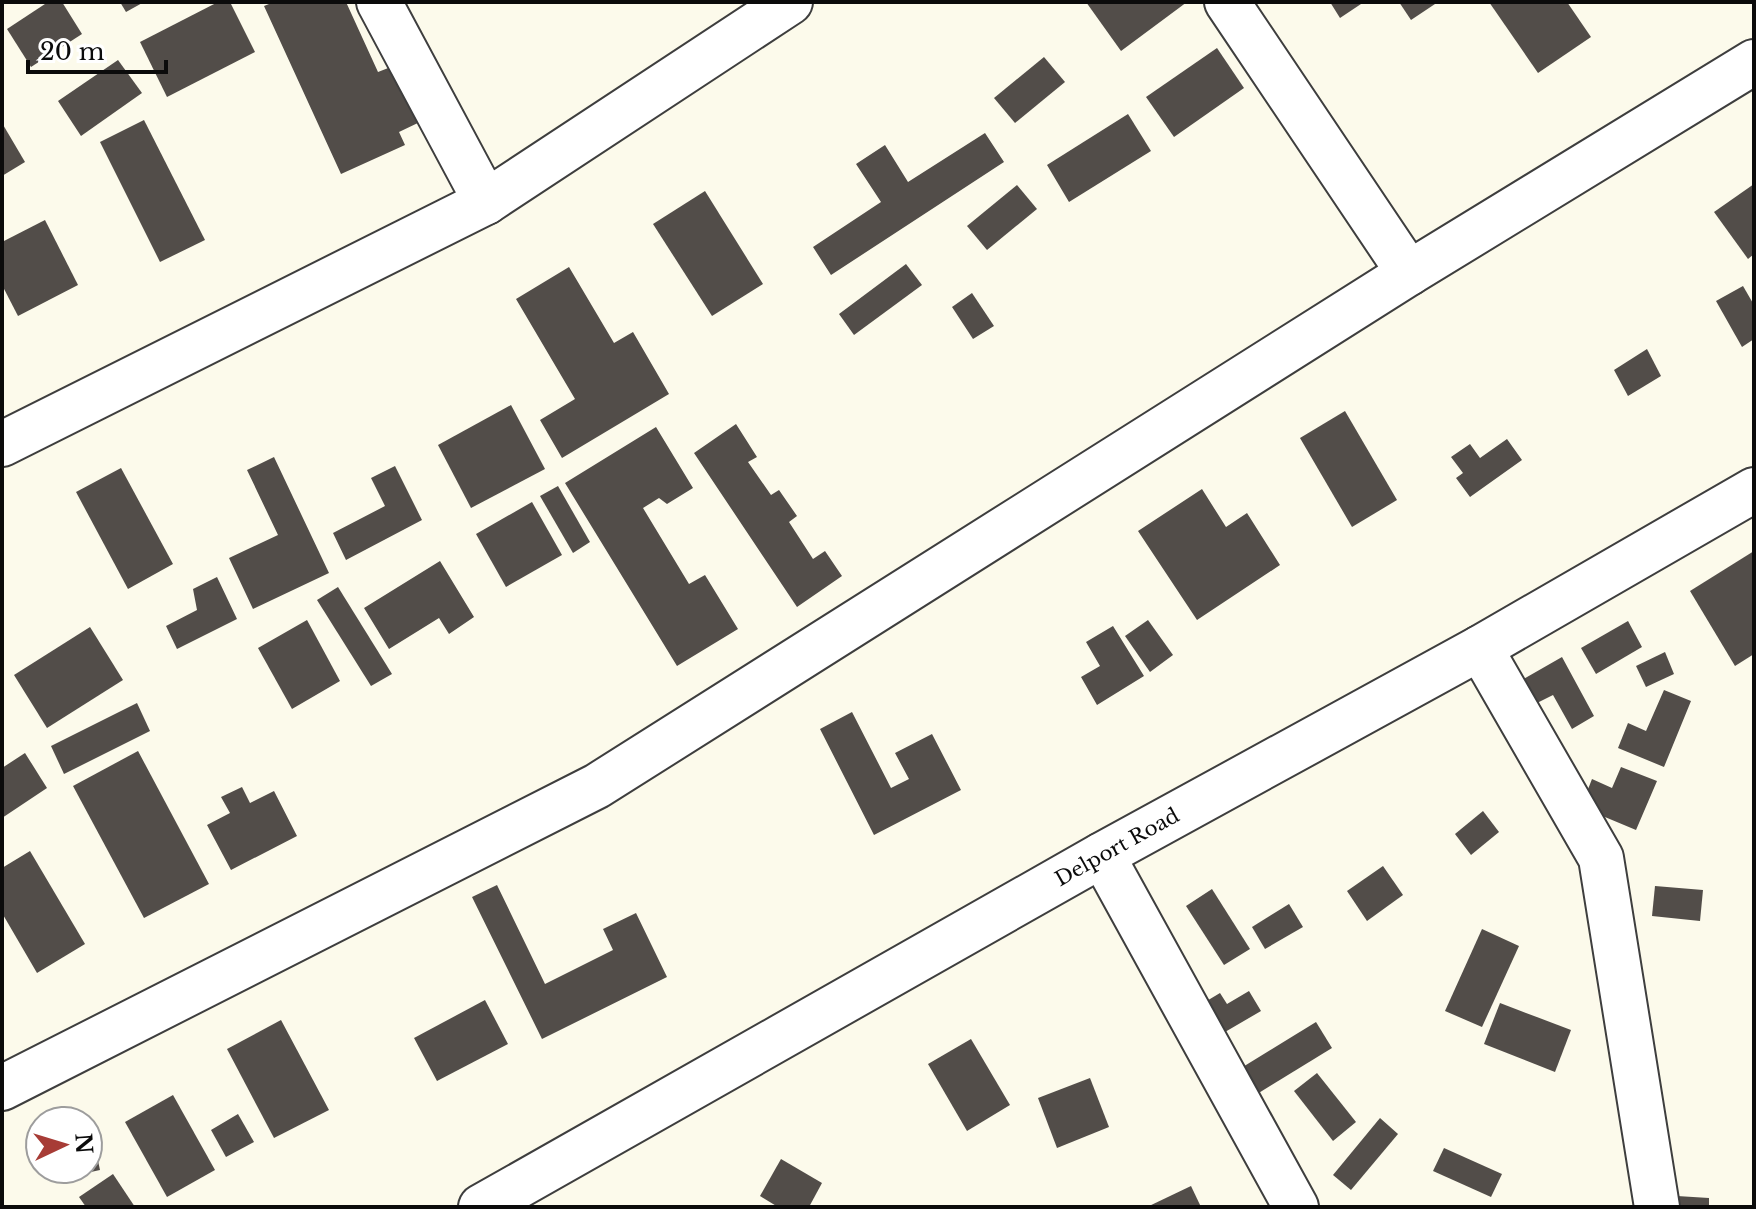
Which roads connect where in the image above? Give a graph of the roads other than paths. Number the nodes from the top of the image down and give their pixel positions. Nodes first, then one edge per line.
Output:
1 (379, 2) edge
2 (790, 2) edge
3 (1227, 2) edge
4 (1754, 62) edge
5 (486, 202) junction
6 (1409, 273) junction
7 (2, 444) edge
8 (1754, 490) edge
9 (1480, 648) junction
10 (1102, 855) junction
11 (2, 1088) edge
12 (481, 1207) edge
13 (1296, 1207) edge
14 (1657, 1207) edge

1 - 5 street
2 - 5 street
3 - 6 street
4 - 6 street
5 - 7 street
6 - 11 street
8 - 9 street, Delport Road
9 - 10 street, Delport Road
9 - 14 street
10 - 12 street, Delport Road
10 - 13 street

